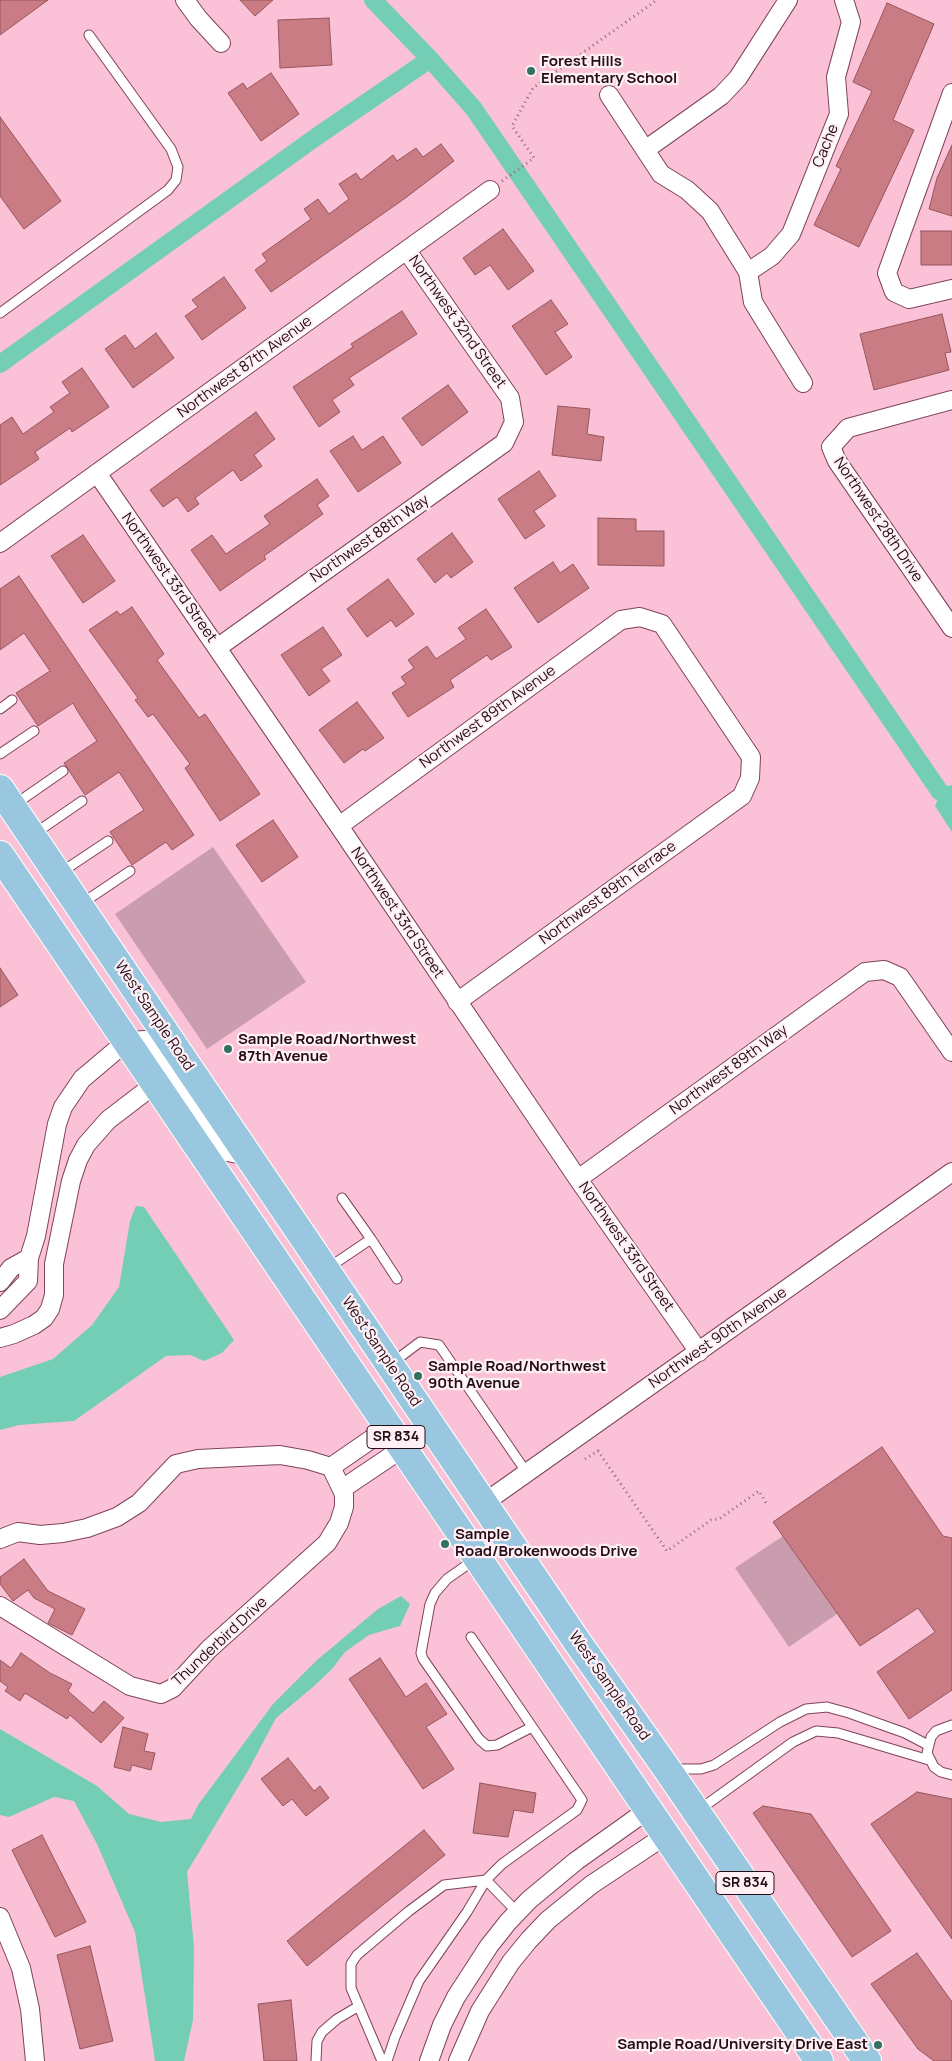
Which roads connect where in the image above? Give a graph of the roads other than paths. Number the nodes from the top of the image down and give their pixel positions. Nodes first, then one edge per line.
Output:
1 (185, 0) edge
2 (788, 0) edge
3 (844, 0) edge
4 (88, 35) dead end
5 (221, 43) dead end
6 (952, 93) edge
7 (609, 95) dead end
8 (644, 150) junction
9 (495, 186) road end
10 (407, 251) junction
11 (748, 272) junction
12 (952, 289) edge
13 (0, 313) edge
14 (803, 383) dead end
15 (952, 400) edge
16 (514, 422) joint
17 (96, 473) junction
18 (0, 543) edge
19 (952, 628) edge
20 (217, 648) junction
21 (12, 700) dead end
22 (0, 709) edge
23 (34, 731) dead end
24 (0, 754) edge
25 (63, 771) dead end
26 (750, 778) joint
27 (6, 798) edge
28 (82, 801) dead end
29 (339, 826) junction
30 (32, 836) junction
31 (108, 841) dead end
32 (0, 855) edge
33 (130, 871) dead end
34 (58, 875) junction
35 (79, 905) junction
36 (457, 1002) junction
37 (127, 1041) junction
38 (952, 1052) edge
39 (156, 1084) junction
40 (249, 1156) junction
41 (952, 1172) edge
42 (578, 1180) junction
43 (342, 1198) dead end
44 (370, 1239) junction
45 (29, 1258) junction
46 (54, 1264) junction
47 (326, 1270) junction
48 (398, 1279) dead end
49 (0, 1282) edge
50 (0, 1310) edge
51 (327, 1335) junction
52 (0, 1338) edge
53 (699, 1352) junction
54 (390, 1365) junction
55 (396, 1438) junction
56 (331, 1468) junction
57 (527, 1473) junction
58 (342, 1489) junction
59 (484, 1503) junction
60 (0, 1539) edge
61 (478, 1558) junction
62 (0, 1606) edge
63 (471, 1637) dead end
64 (622, 1705) junction
65 (952, 1725) edge
66 (532, 1727) junction
67 (928, 1745) junction
68 (929, 1760) junction
69 (667, 1769) junction
70 (952, 1775) edge
71 (649, 1809) junction
72 (696, 1812) junction
73 (666, 1835) junction
74 (486, 1880) junction
75 (517, 1912) junction
76 (0, 1917) edge
77 (536, 1932) junction
78 (359, 2006) junction
79 (35, 2061) edge
80 (316, 2061) edge
81 (382, 2061) edge
82 (387, 2061) edge
83 (429, 2061) edge
84 (458, 2061) edge
85 (819, 2061) edge
86 (867, 2061) edge

1 - 5 street
2 - 8 street
3 - 11 street, Cache
4 - 13 lane
6 - 12 street
7 - 8 street
8 - 11 street
9 - 10 street, Northwest 87th Avenue
10 - 16 street, Northwest 32nd Street
10 - 17 street, Northwest 87th Avenue
11 - 14 street
15 - 19 street, Northwest 28th Drive
16 - 20 street, Northwest 88th Way
17 - 18 street, Northwest 87th Avenue
17 - 20 street, Northwest 33rd Street
20 - 29 street, Northwest 33rd Street
21 - 22 lane
23 - 24 lane
25 - 27 lane
26 - 29 street, Northwest 89th Avenue
26 - 36 street, Northwest 89th Terrace
27 - 30 main road, West Sample Road / SR 834
28 - 30 lane
29 - 36 street, Northwest 33rd Street
30 - 34 main road, West Sample Road / SR 834
31 - 34 lane
32 - 37 main road, SR 834
33 - 35 lane
34 - 35 main road, West Sample Road / SR 834
35 - 40 main road, West Sample Road / SR 834
36 - 42 street, Northwest 33rd Street
37 - 39 main road, SR 834
37 - 40 street
37 - 45 street
38 - 42 street, Northwest 89th Way
39 - 46 street
39 - 51 main road, SR 834
40 - 47 main road, West Sample Road / SR 834
41 - 53 street, Northwest 90th Avenue
42 - 53 street, Northwest 33rd Street
43 - 44 lane
44 - 47 lane
44 - 48 lane
45 - 46 street
45 - 49 street
45 - 50 street
46 - 52 street
47 - 54 main road, West Sample Road / SR 834
51 - 55 main road, SR 834
51 - 59 main road
53 - 57 street, Northwest 90th Avenue
54 - 57 lane
54 - 59 main road, West Sample Road / SR 834
55 - 56 street
55 - 58 street
55 - 61 main road, SR 834
56 - 58 street, Thunderbird Drive
56 - 60 street
57 - 59 street, Northwest 90th Avenue
58 - 62 street, Thunderbird Drive
59 - 64 main road, West Sample Road / SR 834
61 - 64 main road
61 - 66 lane
61 - 71 main road, SR 834
63 - 66 lane
64 - 69 main road, West Sample Road / SR 834
65 - 67 lane
66 - 74 lane
67 - 68 lane
67 - 69 lane
68 - 70 lane
68 - 72 lane
69 - 72 main road, West Sample Road / SR 834
71 - 73 main road, SR 834
71 - 75 street
72 - 86 main road, West Sample Road / SR 834
73 - 77 street
73 - 85 main road, SR 834
74 - 75 lane
74 - 78 lane
74 - 82 lane
75 - 77 street
75 - 83 street
76 - 79 street
77 - 84 street
78 - 80 lane
78 - 81 lane

